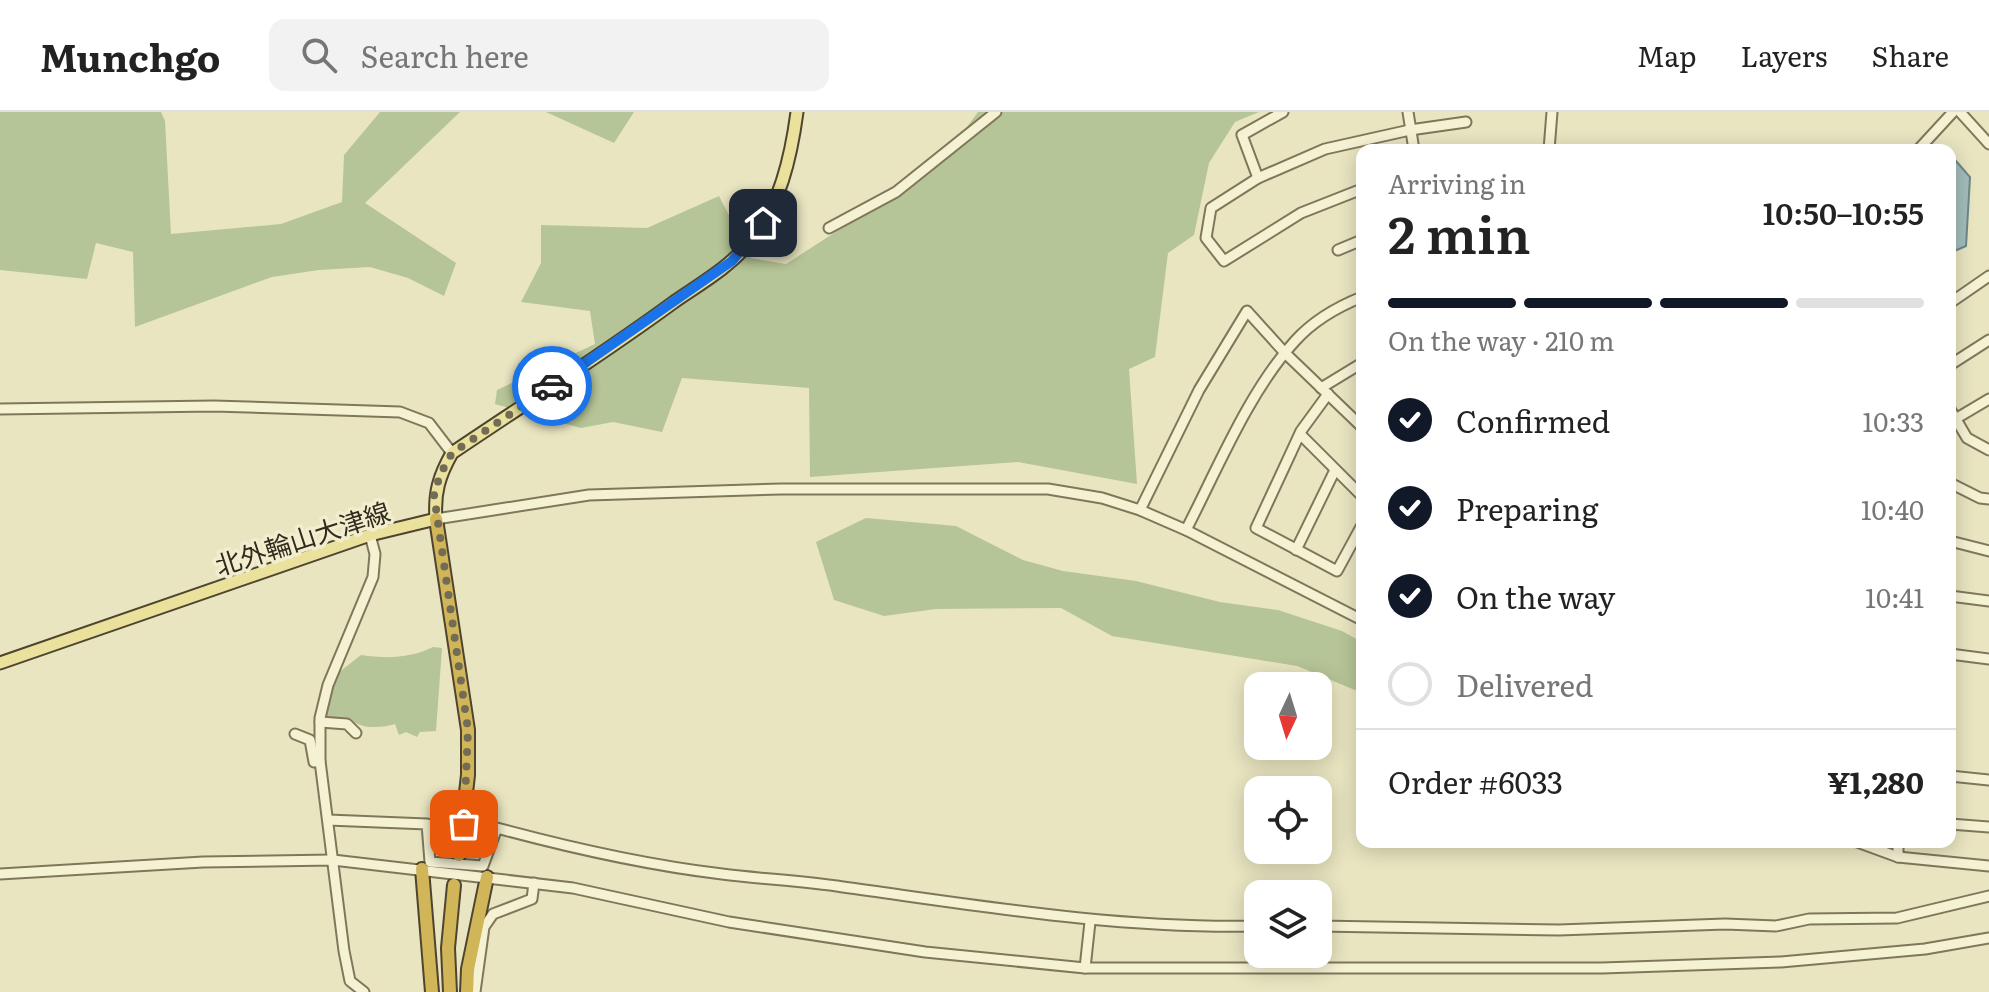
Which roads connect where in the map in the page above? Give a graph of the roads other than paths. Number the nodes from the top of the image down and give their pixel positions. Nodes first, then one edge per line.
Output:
1 (797, 112) edge
2 (996, 112) edge
3 (1283, 112) edge
4 (1408, 112) edge
5 (1552, 112) edge
6 (1953, 112) edge
7 (1960, 112) edge
8 (1466, 122) dead end
9 (1410, 130) junction
10 (1413, 144) edge
11 (1549, 144) edge
12 (1924, 144) edge
13 (1989, 144) edge
14 (1258, 178) junction
15 (1356, 191) edge
16 (829, 228) dead end
17 (1356, 242) edge
18 (1338, 250) dead end
19 (1989, 276) edge
20 (1956, 299) edge
21 (1356, 300) edge
22 (1989, 340) edge
23 (1285, 353) junction
24 (1956, 361) edge
25 (1356, 368) edge
26 (1325, 391) junction
27 (1989, 399) edge
28 (0, 409) edge
29 (1356, 418) edge
30 (1957, 418) joint
31 (1300, 434) junction
32 (1989, 450) edge
33 (452, 453) junction
34 (1335, 470) junction
35 (1956, 486) edge
36 (1356, 490) edge
37 (1989, 499) edge
38 (1140, 510) junction
39 (436, 519) junction
40 (1186, 530) junction
41 (370, 535) junction
42 (1356, 536) edge
43 (1956, 543) edge
44 (1296, 550) junction
45 (1989, 551) edge
46 (1956, 597) edge
47 (1989, 601) edge
48 (1356, 617) edge
49 (1956, 655) edge
50 (1989, 659) edge
51 (0, 663) edge
52 (320, 722) junction
53 (356, 733) dead end
54 (295, 734) dead end
55 (320, 761) junction
56 (1956, 777) edge
57 (1989, 780) edge
58 (328, 820) junction
59 (1956, 824) edge
60 (1989, 827) edge
61 (1873, 848) edge
62 (1898, 848) edge
63 (459, 855) dead end
64 (1898, 857) junction
65 (333, 860) junction
66 (1989, 866) edge
67 (422, 869) junction
68 (0, 874) edge
69 (487, 877) junction
70 (534, 883) junction
71 (454, 885) dead end
72 (1989, 896) edge
73 (1090, 922) junction
74 (1244, 926) edge
75 (1332, 926) edge
76 (1989, 938) edge
77 (1085, 968) junction
78 (364, 992) edge
79 (432, 992) edge
80 (450, 992) edge
81 (467, 992) edge
82 (475, 992) edge

1 - 33 main road
2 - 16 street
3 - 14 street
4 - 9 street
5 - 11 street
6 - 12 street
7 - 13 street
8 - 9 street
9 - 10 street
9 - 14 street
14 - 15 street
17 - 18 street
19 - 20 street
21 - 23 street
22 - 24 street
23 - 26 street
23 - 38 street
23 - 40 street
25 - 26 street
26 - 29 street
26 - 31 street
27 - 30 street
28 - 33 street
30 - 32 street
31 - 34 street
31 - 44 street
33 - 39 main road
34 - 36 street
34 - 44 street
35 - 37 street
38 - 39 street
38 - 40 street
39 - 41 main road, 北外輪山大津線
39 - 63 highway
40 - 48 street
41 - 51 main road, 北外輪山大津線
41 - 52 street
42 - 44 street
43 - 45 street
46 - 47 street
49 - 50 street
52 - 53 street
52 - 55 street
54 - 55 street
55 - 58 street
56 - 57 street
58 - 65 street
58 - 73 street
59 - 60 street
61 - 64 street
62 - 64 street
64 - 66 street
65 - 67 street
65 - 68 street
65 - 78 street
67 - 69 street
67 - 79 highway
69 - 70 street
69 - 81 highway
70 - 77 street
70 - 82 street
71 - 80 highway
72 - 75 street
73 - 74 street
73 - 77 street
76 - 77 street

